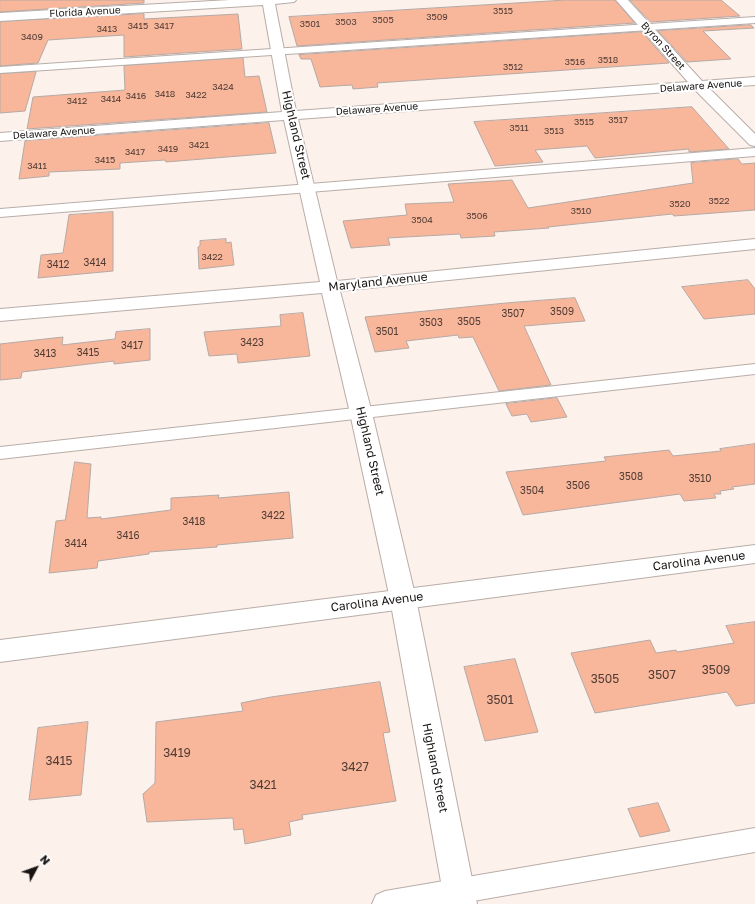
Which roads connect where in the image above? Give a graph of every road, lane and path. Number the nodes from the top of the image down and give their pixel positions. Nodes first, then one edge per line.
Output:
1 (290, 0) edge
2 (622, 0) edge
3 (268, 1) edge
4 (0, 17) edge
5 (755, 20) edge
6 (646, 27) junction
7 (278, 52) junction
8 (0, 70) edge
9 (755, 82) edge
10 (699, 86) junction
11 (290, 115) junction
12 (0, 137) edge
13 (755, 142) edge
14 (755, 152) edge
15 (307, 188) junction
16 (0, 213) edge
17 (755, 244) edge
18 (330, 287) junction
19 (0, 315) edge
20 (755, 369) edge
21 (361, 413) junction
22 (0, 453) edge
23 (755, 554) edge
24 (403, 599) junction
25 (0, 651) edge
26 (755, 840) edge
27 (459, 898) edge
28 (385, 904) edge

1 - 3 street, Florida Avenue
2 - 6 street, Byron Street
3 - 4 street, Florida Avenue
3 - 7 street, Highland Street
5 - 6 lane
6 - 7 lane
6 - 10 street, Byron Street
7 - 8 lane
7 - 11 street, Highland Street
9 - 10 street, Delaware Avenue
10 - 11 street, Delaware Avenue
10 - 13 street, Byron Street
11 - 12 street, Delaware Avenue
11 - 15 street, Highland Street
14 - 15 lane
15 - 16 lane
15 - 18 street, Highland Street
17 - 18 street, Maryland Avenue
18 - 19 street, Maryland Avenue
18 - 21 street, Highland Street
20 - 21 lane
21 - 22 lane
21 - 24 street, Highland Street
23 - 24 street, Carolina Avenue
24 - 25 street, Carolina Avenue
24 - 27 street, Highland Street
26 - 27 lane
27 - 28 lane

